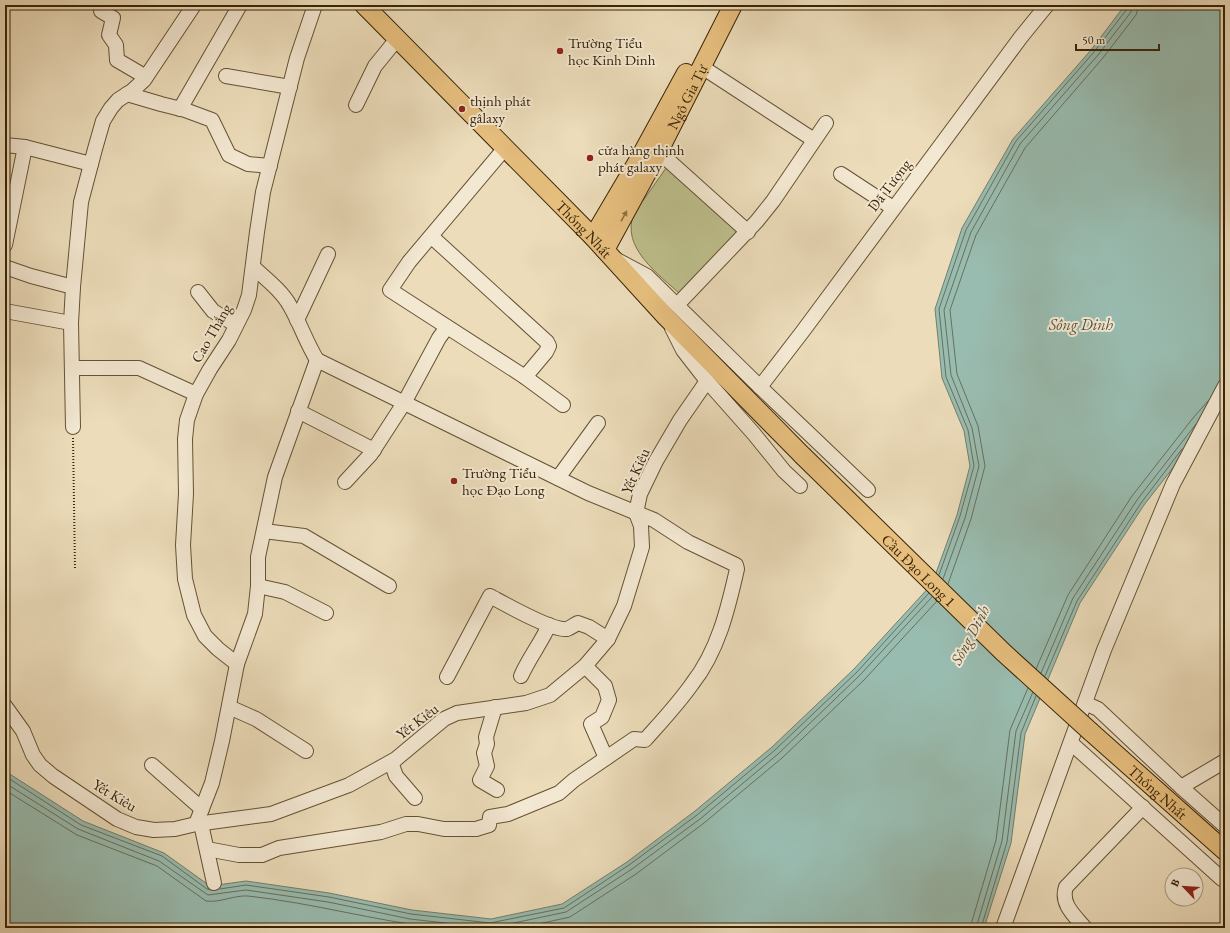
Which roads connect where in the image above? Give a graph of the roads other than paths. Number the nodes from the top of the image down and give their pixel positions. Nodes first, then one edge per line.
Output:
1 (194, 5) edge
2 (240, 5) edge
3 (315, 5) edge
4 (364, 5) edge
5 (721, 5) edge
6 (733, 5) edge
7 (1047, 5) edge
8 (101, 11) dead end
9 (398, 39) junction
10 (702, 67) junction
11 (226, 76) dead end
12 (146, 77) junction
13 (687, 85) junction
14 (290, 87) junction
15 (127, 94) junction
16 (356, 105) dead end
17 (180, 109) junction
18 (826, 123) dead end
19 (814, 140) junction
20 (5, 145) edge
21 (26, 147) junction
22 (505, 148) junction
23 (652, 148) junction
24 (91, 164) junction
25 (270, 166) junction
26 (841, 174) dead end
27 (893, 208) junction
28 (748, 232) junction
29 (432, 237) junction
30 (5, 245) edge
31 (604, 248) junction
32 (328, 254) dead end
33 (5, 267) edge
34 (253, 267) junction
35 (73, 287) junction
36 (198, 292) dead end
37 (671, 310) junction
38 (5, 311) edge
39 (297, 320) junction
40 (71, 323) junction
41 (236, 325) junction
42 (447, 327) junction
43 (316, 360) junction
44 (72, 368) junction
45 (525, 377) junction
46 (707, 381) junction
47 (1225, 386) edge
48 (760, 387) junction
49 (196, 394) junction
50 (404, 403) junction
51 (563, 405) dead end
52 (298, 411) junction
53 (598, 423) dead end
54 (73, 426) road end
55 (374, 450) junction
56 (802, 455) joint
57 (558, 478) junction
58 (345, 482) dead end
59 (800, 486) dead end
60 (868, 490) dead end
61 (636, 513) junction
62 (264, 531) junction
63 (258, 586) junction
64 (389, 586) dead end
65 (326, 613) dead end
66 (549, 625) junction
67 (608, 639) junction
68 (237, 664) junction
69 (585, 666) junction
70 (521, 676) dead end
71 (447, 677) dead end
72 (1085, 703) junction
73 (5, 706) edge
74 (229, 707) junction
75 (495, 707) junction
76 (1091, 732) joint
77 (1070, 743) junction
78 (306, 751) dead end
79 (606, 758) junction
80 (1225, 761) edge
81 (391, 762) junction
82 (152, 765) dead end
83 (1181, 787) junction
84 (497, 790) dead end
85 (415, 798) dead end
86 (1143, 807) junction
87 (202, 808) junction
88 (198, 824) junction
89 (1225, 826) edge
90 (207, 849) junction
91 (1225, 851) edge
92 (1225, 878) edge
93 (214, 883) dead end
94 (1003, 928) edge
95 (1084, 928) edge

1 - 12 street
2 - 17 street
3 - 14 street, Cao Thắng
4 - 9 main road, Thống Nhất
5 - 13 main road, Ngô Gia Tự
6 - 10 main road, Ngô Gia Tự
7 - 27 street, Dã Tượng
8 - 12 street
9 - 16 street
9 - 22 main road, Thống Nhất
10 - 13 main road, Ngô Gia Tự
10 - 19 street
11 - 14 street
12 - 15 street
13 - 23 main road, Ngô Gia Tự
14 - 25 street, Cao Thắng
15 - 17 street
15 - 24 street
17 - 25 street
18 - 19 street
19 - 28 street
20 - 21 street
21 - 24 street
21 - 30 street
22 - 29 street
22 - 31 main road, Thống Nhất
23 - 28 street
23 - 31 main road, Ngô Gia Tự
24 - 35 street
25 - 34 street, Cao Thắng
26 - 27 street
27 - 48 street, Dã Tượng
28 - 37 street
29 - 42 street
29 - 45 street
31 - 37 main road, Thống Nhất
32 - 39 street
33 - 35 street
34 - 39 street
34 - 41 street, Cao Thắng
35 - 40 street
36 - 41 street
37 - 46 street
37 - 48 street
37 - 56 main road, Thống Nhất
38 - 40 street
39 - 43 street
40 - 44 street
41 - 49 street, Cao Thắng
42 - 45 street
42 - 50 street
43 - 50 street
43 - 52 street
44 - 49 street
44 - 54 street
45 - 51 street
46 - 59 street
46 - 61 street, Yết Kiêu
47 - 72 street
48 - 60 street
49 - 68 street, Cao Thắng
50 - 55 street
50 - 57 street
52 - 55 street
52 - 62 street
53 - 57 street
55 - 58 street
56 - 76 main road, Cầu Đạo Long 1, bridge
57 - 61 street
61 - 67 street, Yết Kiêu
61 - 79 street
62 - 63 street
62 - 64 street
63 - 65 street
63 - 68 street
66 - 67 street
66 - 70 street
66 - 71 street
67 - 69 street, Yết Kiêu
68 - 74 street
69 - 75 street, Yết Kiêu
69 - 79 street
72 - 77 street
72 - 83 street
73 - 88 street, Yết Kiêu
74 - 78 street
74 - 87 street
75 - 81 street, Yết Kiêu
75 - 84 street
76 - 91 main road, Thống Nhất
77 - 86 street
77 - 94 street
79 - 90 street
80 - 83 street
81 - 85 street
81 - 88 street, Yết Kiêu
82 - 87 street
83 - 89 street
86 - 92 street
86 - 95 street
87 - 88 street
88 - 90 street
90 - 93 street

